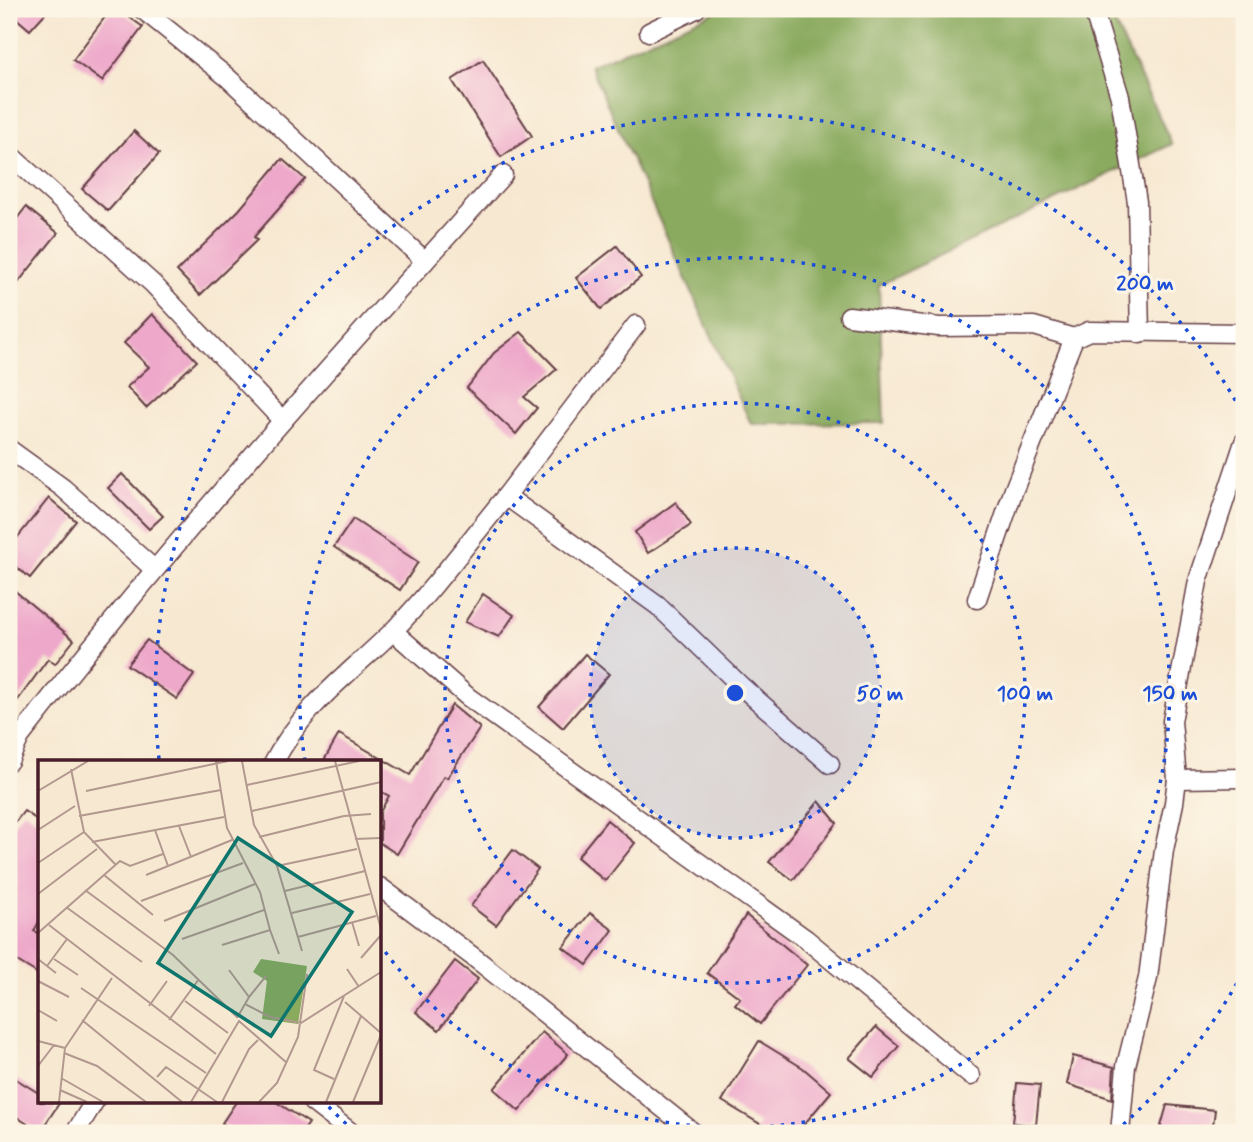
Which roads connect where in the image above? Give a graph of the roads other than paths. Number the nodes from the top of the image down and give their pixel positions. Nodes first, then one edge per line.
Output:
1 (142, 9) edge
2 (696, 9) edge
3 (1093, 9) edge
4 (649, 32) dead end
5 (9, 154) edge
6 (503, 175) dead end
7 (425, 261) junction
8 (849, 316) dead end
9 (636, 326) dead end
10 (1140, 334) junction
11 (1244, 334) edge
12 (1074, 338) junction
13 (281, 419) junction
14 (1244, 442) edge
15 (9, 449) edge
16 (506, 496) junction
17 (154, 569) junction
18 (977, 598) dead end
19 (393, 631) junction
20 (15, 732) edge
21 (275, 760) edge
22 (9, 761) edge
23 (830, 764) dead end
24 (1244, 778) edge
25 (1177, 779) junction
26 (382, 888) edge
27 (971, 1076) dead end
28 (93, 1104) edge
29 (315, 1104) edge
30 (75, 1133) edge
31 (352, 1133) edge
32 (694, 1133) edge
33 (1120, 1133) edge

1 - 7 street
2 - 4 street
3 - 10 street
5 - 13 street
6 - 7 street
7 - 13 street
8 - 12 street
9 - 16 street
10 - 11 street
10 - 12 street
12 - 18 street
13 - 17 street
14 - 25 street
15 - 17 street
16 - 19 street
16 - 23 street
17 - 20 street
19 - 21 street
19 - 27 street
20 - 22 street
24 - 25 street
25 - 33 street
26 - 32 street
28 - 30 street
29 - 31 street

